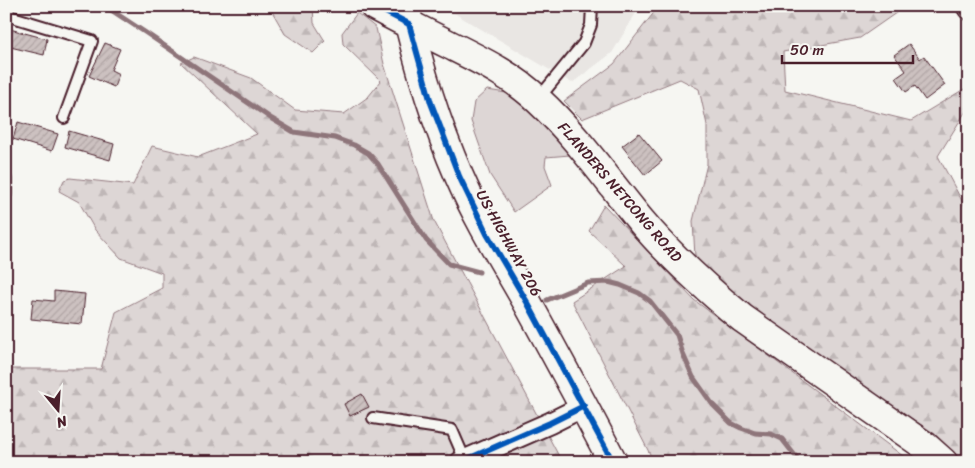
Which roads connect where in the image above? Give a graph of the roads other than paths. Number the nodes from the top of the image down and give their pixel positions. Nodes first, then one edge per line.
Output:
1 (374, 6) edge
2 (592, 6) edge
3 (6, 15) edge
4 (407, 15) edge
5 (538, 99) junction
6 (64, 118) dead end
7 (6, 179) edge
8 (6, 194) edge
9 (584, 406) junction
10 (373, 418) dead end
11 (463, 461) edge
12 (613, 462) edge
13 (943, 462) edge

1 - 4 main road, FLANDERS NETCONG ROAD
2 - 5 lane
3 - 6 lane
4 - 5 main road, FLANDERS NETCONG ROAD
4 - 9 main road, US HIGHWAY 206
5 - 13 main road, FLANDERS NETCONG ROAD
7 - 8 lane
9 - 11 street
9 - 12 main road, US HIGHWAY 206
10 - 11 lane

